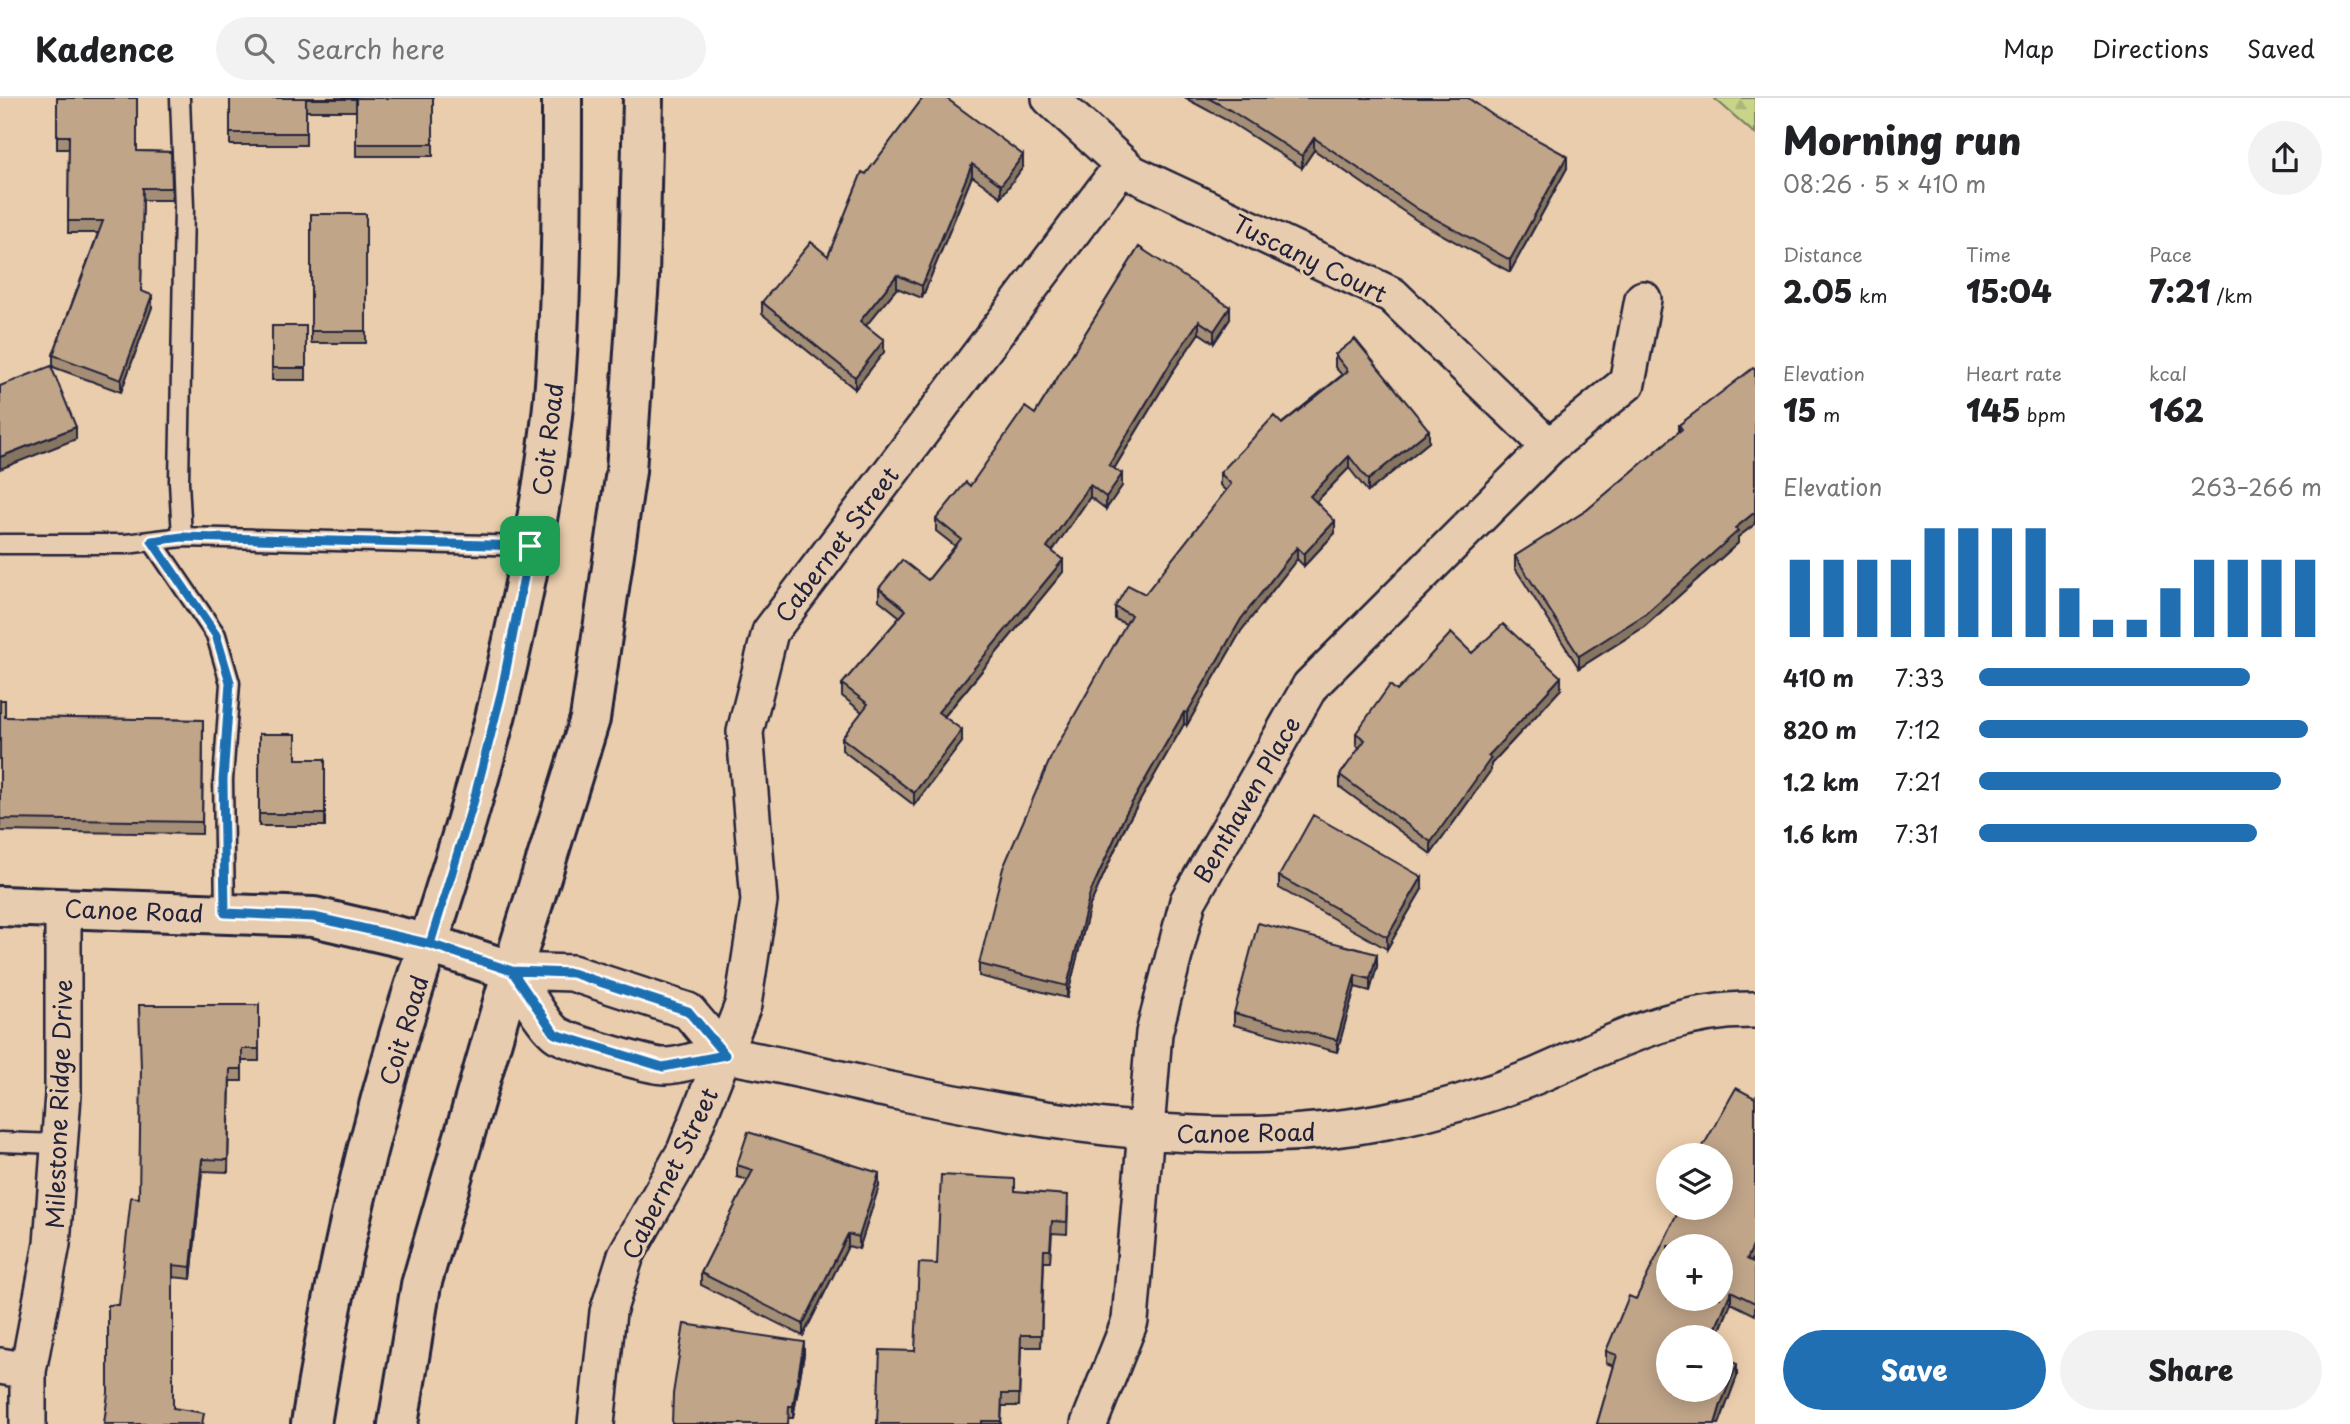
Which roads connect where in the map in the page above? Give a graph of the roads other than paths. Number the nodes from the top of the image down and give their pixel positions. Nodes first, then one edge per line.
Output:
1 (180, 98) edge
2 (562, 98) edge
3 (643, 98) edge
4 (1050, 98) edge
5 (1122, 166) junction
6 (1643, 299) dead end
7 (1549, 447) junction
8 (182, 537) junction
9 (152, 541) junction
10 (0, 544) edge
11 (530, 546) junction
12 (0, 906) edge
13 (63, 907) junction
14 (225, 913) junction
15 (430, 944) junction
16 (512, 971) junction
17 (1755, 1010) edge
18 (725, 1055) junction
19 (1147, 1132) junction
20 (0, 1142) edge
21 (59, 1144) junction
22 (14, 1368) edge
23 (28, 1424) edge
24 (311, 1424) edge
25 (398, 1424) edge
26 (597, 1424) edge
27 (1090, 1424) edge

1 - 8 lane
2 - 11 main road, Coit Road
3 - 16 main road
4 - 5 street, Tuscany Court
5 - 7 street, Tuscany Court
5 - 18 street, Cabernet Street
6 - 7 street, Benthaven Place
7 - 19 street, Benthaven Place
8 - 9 lane
8 - 11 lane
9 - 10 lane
9 - 14 lane
11 - 15 main road, Coit Road
12 - 13 main road, Canoe Road
13 - 14 main road, Canoe Road
13 - 21 street, Milestone Ridge Drive
14 - 15 main road, Canoe Road
15 - 16 main road, Canoe Road
15 - 24 main road, Coit Road
16 - 18 street, Canoe Road
16 - 18 street, Canoe Road
16 - 25 main road
17 - 19 street, Canoe Road
18 - 19 street, Canoe Road
18 - 26 street, Cabernet Street
19 - 27 street, Benthaven Place
20 - 21 lane
21 - 22 street, Milestone Ridge Drive
22 - 23 street, Milestone Ridge Drive

